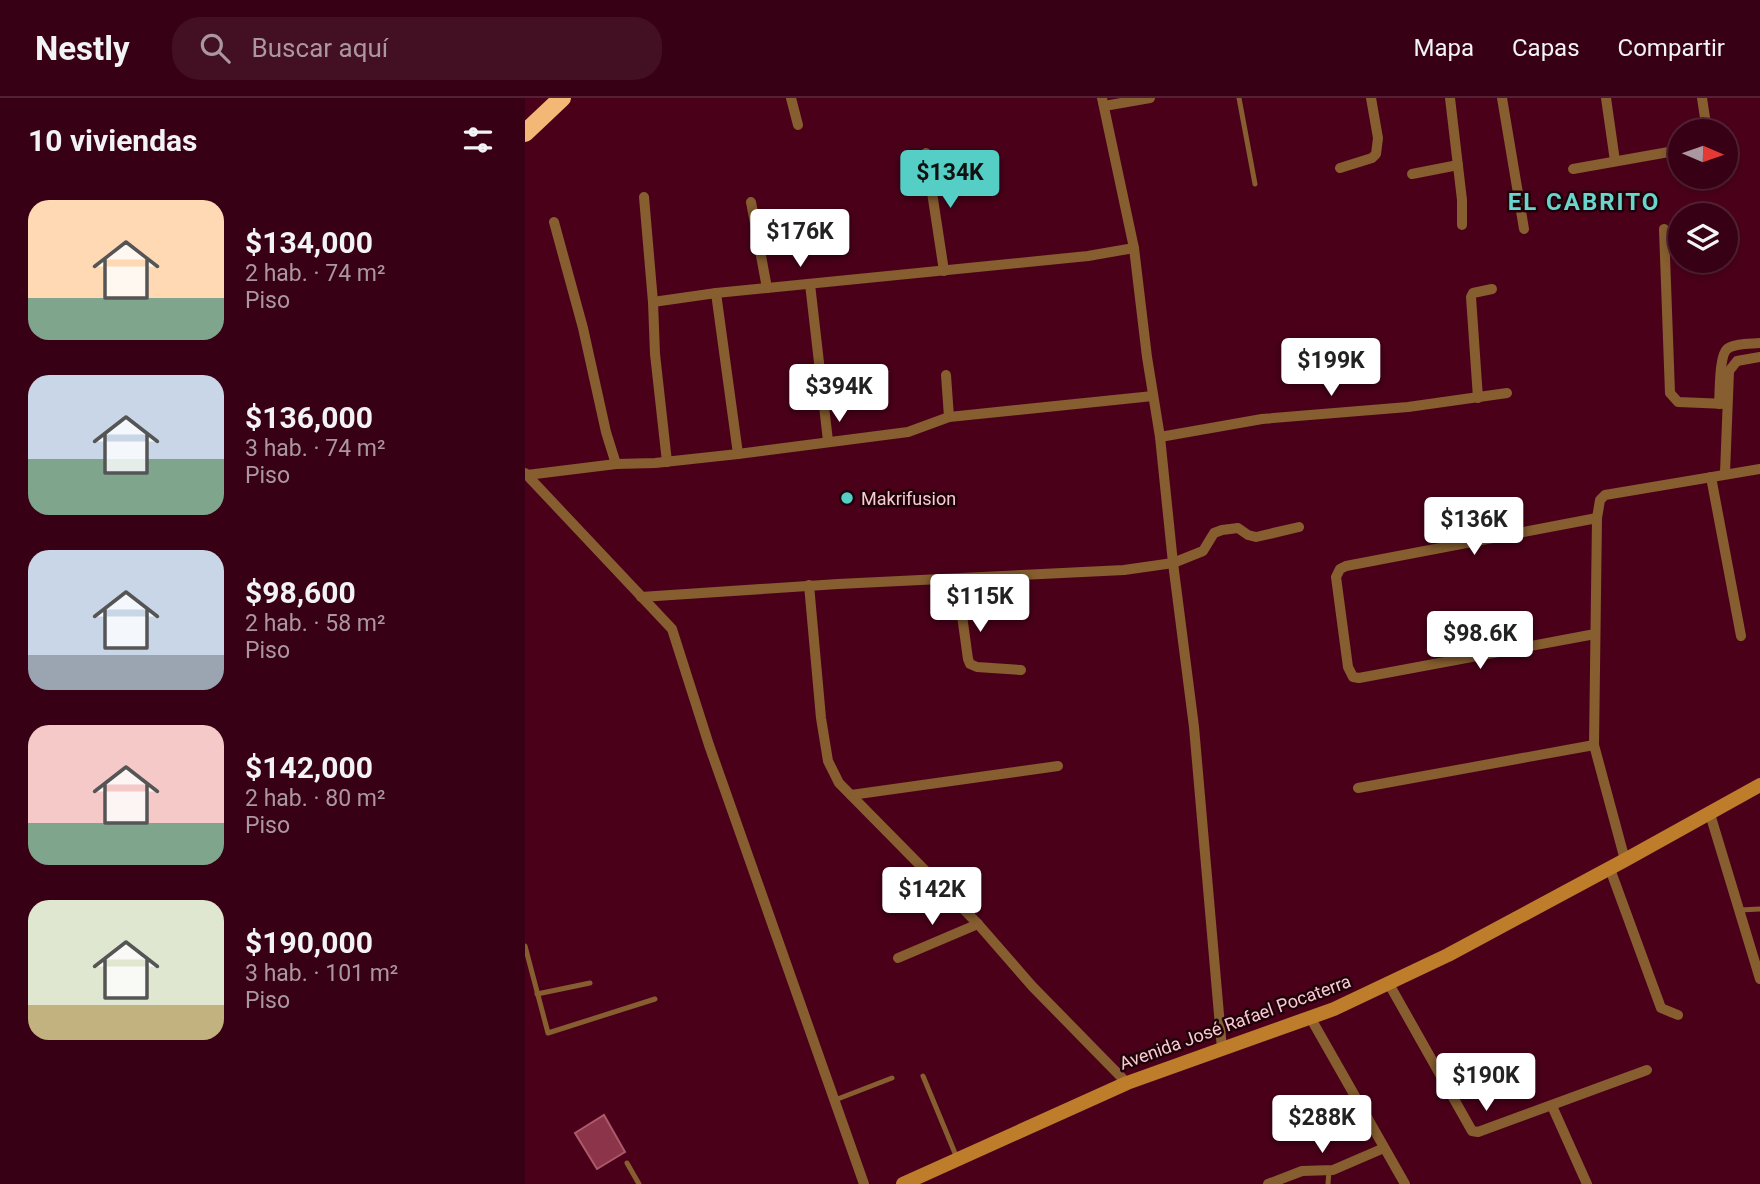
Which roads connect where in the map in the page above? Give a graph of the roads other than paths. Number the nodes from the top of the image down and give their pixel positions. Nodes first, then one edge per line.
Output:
1 (562, 98) edge
2 (791, 98) edge
3 (1150, 98) edge
4 (1239, 98) edge
5 (1371, 98) edge
6 (1450, 98) edge
7 (1501, 98) edge
8 (1606, 98) edge
9 (1702, 98) edge
10 (1103, 102) edge
11 (1705, 119) edge
12 (798, 125) dead end
13 (525, 133) edge
14 (1668, 152) edge
15 (926, 153) dead end
16 (1615, 161) junction
17 (1458, 165) junction
18 (1340, 168) dead end
19 (1573, 169) dead end
20 (1412, 174) dead end
21 (1255, 184) dead end
22 (644, 197) dead end
23 (751, 202) dead end
24 (554, 222) dead end
25 (1462, 225) dead end
26 (1524, 229) dead end
27 (1664, 229) dead end
28 (1134, 248) junction
29 (944, 271) junction
30 (810, 284) junction
31 (767, 288) junction
32 (1492, 289) dead end
33 (716, 293) junction
34 (653, 302) junction
35 (1760, 343) edge
36 (1760, 357) edge
37 (946, 375) dead end
38 (1507, 393) dead end
39 (1153, 396) junction
40 (1478, 398) junction
41 (1723, 404) junction
42 (949, 417) junction
43 (1160, 437) junction
44 (828, 441) junction
45 (738, 454) junction
46 (667, 461) junction
47 (616, 464) junction
48 (1760, 469) edge
49 (1725, 473) junction
50 (526, 474) edge
51 (1711, 477) junction
52 (1597, 518) junction
53 (1300, 527) dead end
54 (1173, 563) junction
55 (957, 579) junction
56 (809, 585) junction
57 (641, 597) junction
58 (1595, 634) junction
59 (1741, 636) dead end
60 (1021, 670) dead end
61 (1594, 745) junction
62 (1058, 766) dead end
63 (1760, 785) edge
64 (1359, 788) dead end
65 (851, 795) junction
66 (1710, 814) junction
67 (1625, 860) junction
68 (1610, 869) junction
69 (1760, 909) edge
70 (1740, 910) junction
71 (978, 924) junction
72 (525, 946) edge
73 (898, 958) dead end
74 (1760, 978) edge
75 (590, 983) dead end
76 (1389, 984) junction
77 (537, 994) junction
78 (655, 999) dead end
79 (1678, 1015) dead end
80 (1310, 1017) junction
81 (1222, 1049) junction
82 (1647, 1070) dead end
83 (923, 1076) dead end
84 (892, 1078) dead end
85 (1127, 1083) junction
86 (835, 1100) junction
87 (1552, 1106) junction
88 (1384, 1148) junction
89 (957, 1158) junction
90 (627, 1163) dead end
91 (1329, 1171) junction
92 (639, 1184) edge
93 (864, 1184) edge
94 (903, 1184) edge
95 (1268, 1184) edge
96 (1328, 1184) edge
97 (1405, 1184) edge
98 (1587, 1184) edge

1 - 13 highway
2 - 12 street
3 - 10 street
4 - 21 lane
5 - 18 street
6 - 17 street
7 - 26 street
8 - 16 street
9 - 11 street
10 - 28 street
14 - 16 street
15 - 29 street
16 - 19 street
17 - 20 street
17 - 25 street
22 - 34 street
23 - 31 street
24 - 47 street
27 - 41 street
28 - 29 street
28 - 39 street
29 - 30 street
30 - 31 street
30 - 44 street
31 - 33 street
32 - 40 street
33 - 34 street
33 - 45 street
34 - 46 street
35 - 41 street
36 - 41 street
37 - 42 street
38 - 40 street
39 - 42 street
39 - 43 street
40 - 43 street
41 - 49 street
42 - 44 street
43 - 54 street
44 - 45 street
45 - 46 street
46 - 47 street
47 - 50 street
48 - 49 street
49 - 51 street
50 - 57 street
51 - 52 street
51 - 59 street
52 - 58 street
52 - 58 street
53 - 54 street
54 - 55 street
54 - 81 street
55 - 56 street
55 - 60 street
56 - 57 street
56 - 65 street
57 - 86 street
58 - 61 street
61 - 64 street
61 - 67 street
62 - 65 street
63 - 66 street, Avenida José Rafael Pocaterra
65 - 71 street
66 - 67 street, Avenida José Rafael Pocaterra
66 - 70 street
67 - 68 street, Avenida José Rafael Pocaterra
68 - 76 street, Avenida José Rafael Pocaterra
68 - 79 street
69 - 70 lane
70 - 74 street
71 - 73 street
71 - 85 street
72 - 77 lane
75 - 77 lane
76 - 80 street, Avenida José Rafael Pocaterra
76 - 87 street
77 - 78 lane
80 - 81 street, Avenida José Rafael Pocaterra
80 - 88 street
81 - 85 street, Avenida José Rafael Pocaterra
82 - 87 street
83 - 89 lane
84 - 86 lane
85 - 89 street, Avenida José Rafael Pocaterra
86 - 93 street
87 - 98 street
88 - 91 street
88 - 97 street
89 - 94 street, Avenida José Rafael Pocaterra
90 - 92 lane
91 - 95 street
91 - 96 lane

